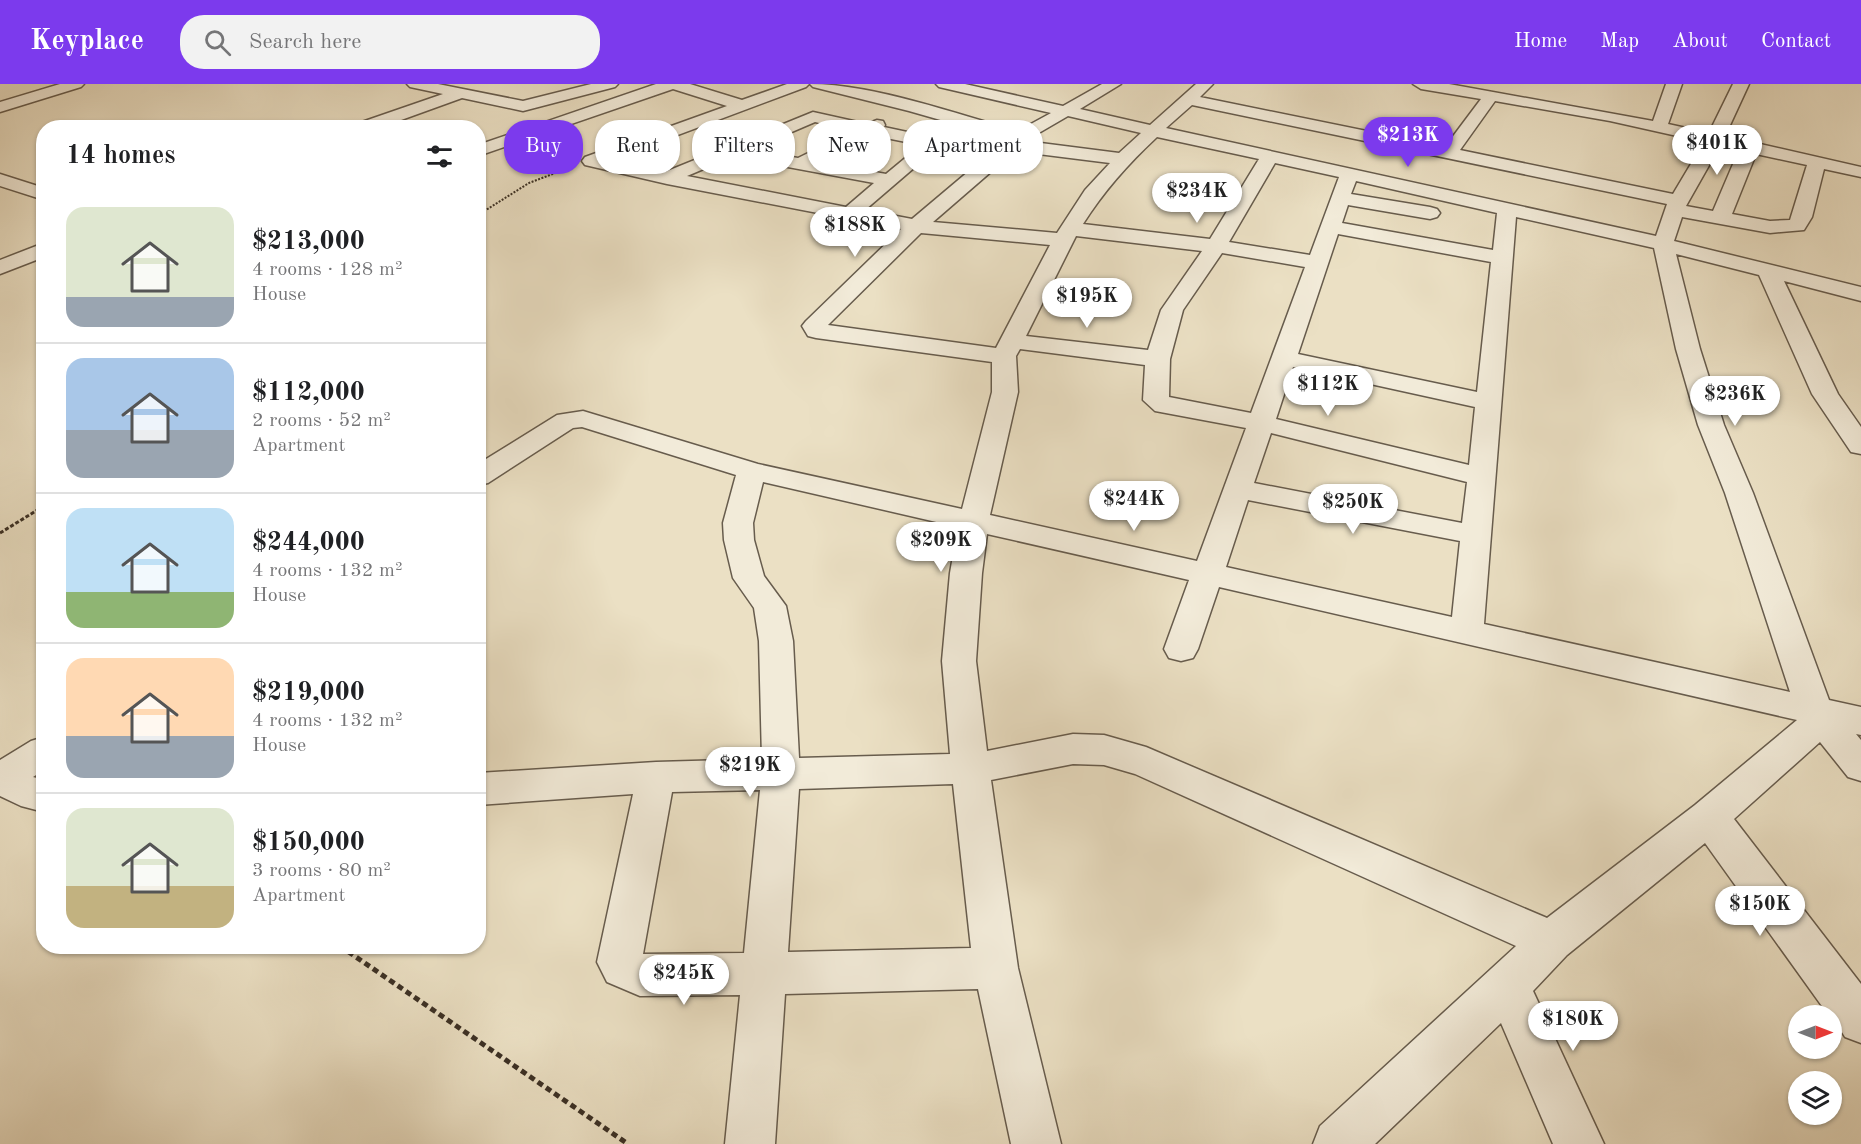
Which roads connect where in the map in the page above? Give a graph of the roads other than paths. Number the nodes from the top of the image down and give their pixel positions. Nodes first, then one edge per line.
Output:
1 (76, 84) edge
2 (415, 84) edge
3 (486, 84) edge
4 (610, 84) edge
5 (673, 84) edge
6 (801, 84) edge
7 (818, 84) edge
8 (1021, 84) edge
9 (1113, 84) edge
10 (1426, 84) edge
11 (1540, 84) edge
12 (1674, 84) edge
13 (1741, 84) edge
14 (950, 85) edge
15 (12, 86) dead end
16 (1197, 92) edge
17 (46, 93) junction
18 (460, 93) junction
19 (644, 93) junction
20 (995, 96) junction
21 (1491, 96) junction
22 (1533, 103) junction
23 (746, 104) junction
24 (914, 106) junction
25 (0, 107) edge
26 (1062, 111) junction
27 (813, 117) junction
28 (384, 120) edge
29 (827, 120) edge
30 (886, 120) edge
31 (955, 120) edge
32 (1043, 123) edge
33 (795, 125) edge
34 (1659, 127) junction
35 (1153, 130) junction
36 (891, 134) edge
37 (1714, 139) junction
38 (1043, 146) edge
39 (486, 148) edge
40 (1749, 148) junction
41 (1450, 152) junction
42 (1270, 156) junction
43 (1480, 158) junction
44 (1123, 159) junction
45 (807, 161) edge
46 (795, 163) edge
47 (1817, 163) junction
48 (801, 164) junction
49 (692, 168) edge
50 (1861, 172) edge
51 (977, 174) edge
52 (668, 178) junction
53 (0, 180) edge
54 (888, 180) junction
55 (1344, 186) junction
56 (36, 191) edge
57 (1449, 196) junction
58 (1676, 205) junction
59 (850, 213) junction
60 (1506, 217) junction
61 (1720, 219) junction
62 (916, 226) junction
63 (1330, 227) junction
64 (1066, 235) junction
65 (1663, 244) junction
66 (1216, 246) junction
67 (36, 252) edge
68 (1502, 258) junction
69 (1317, 263) junction
70 (0, 268) edge
71 (1769, 272) junction
72 (1861, 294) edge
73 (1008, 349) junction
74 (1284, 358) junction
75 (1158, 359) junction
76 (1489, 402) junction
77 (1261, 423) junction
78 (1861, 446) edge
79 (751, 471) junction
80 (486, 472) edge
81 (1482, 477) junction
82 (1238, 489) junction
83 (974, 519) junction
84 (1476, 535) junction
85 (1208, 574) junction
86 (1467, 633) junction
87 (1181, 649) dead end
88 (1832, 717) edge
89 (36, 757) edge
90 (1861, 766) edge
91 (970, 769) junction
92 (781, 773) junction
93 (656, 777) junction
94 (0, 779) edge
95 (486, 788) edge
96 (36, 795) edge
97 (1709, 817) junction
98 (1551, 941) junction
99 (996, 968) junction
100 (764, 972) junction
101 (1508, 986) junction
102 (1861, 1021) edge
103 (750, 1144) edge
104 (1036, 1144) edge
105 (1338, 1144) edge
106 (1579, 1144) edge

1 - 17 street
2 - 18 street
3 - 18 street
4 - 18 street
4 - 19 street
5 - 19 street
5 - 23 street
6 - 23 street
7 - 24 street
8 - 20 street
9 - 26 street
10 - 21 street
11 - 22 street
12 - 34 street
13 - 37 street
14 - 20 street
14 - 24 street
15 - 17 street
16 - 35 street
16 - 41 street
17 - 25 street
18 - 28 street
19 - 39 street
20 - 26 street
21 - 22 street
21 - 41 street
22 - 34 street
23 - 27 street
23 - 52 street
24 - 30 street
24 - 31 street
26 - 32 street
26 - 35 street
27 - 29 street
27 - 33 street
34 - 37 street
35 - 42 street
35 - 44 street
36 - 54 street
37 - 40 street
37 - 58 street
38 - 44 street
40 - 47 street
40 - 61 street
41 - 43 street
42 - 55 street
42 - 66 street
43 - 57 street
43 - 58 street
44 - 64 street
45 - 48 street
46 - 48 street
47 - 50 street
47 - 61 street
48 - 54 street
49 - 52 street
51 - 62 street
52 - 59 street
53 - 56 street
54 - 59 street
55 - 57 street
55 - 60 street
55 - 63 street
57 - 60 street
58 - 61 street
58 - 65 street
59 - 62 street
60 - 65 street
60 - 68 street
62 - 64 street
62 - 73 street
63 - 68 street
63 - 69 street
64 - 66 street
64 - 73 street
65 - 71 street
65 - 88 street
66 - 69 street
66 - 75 street
67 - 70 street
68 - 76 street
69 - 74 street
71 - 72 street
71 - 78 street
73 - 75 street
73 - 83 street
74 - 76 street
74 - 77 street
75 - 77 street
76 - 81 street
77 - 81 street
77 - 82 street
79 - 80 street
79 - 83 street
79 - 92 street
81 - 84 street
82 - 84 street
82 - 85 street
83 - 85 street
83 - 91 street
84 - 86 street
85 - 86 street
85 - 87 street
86 - 88 street
88 - 90 street
88 - 97 street
89 - 94 street
91 - 92 street
91 - 98 street
91 - 99 street
92 - 93 street
92 - 100 street
93 - 95 street
93 - 100 street
94 - 96 street
97 - 98 street
97 - 102 street
98 - 101 street
99 - 100 street
99 - 104 street
100 - 103 street
101 - 105 street
101 - 106 street

